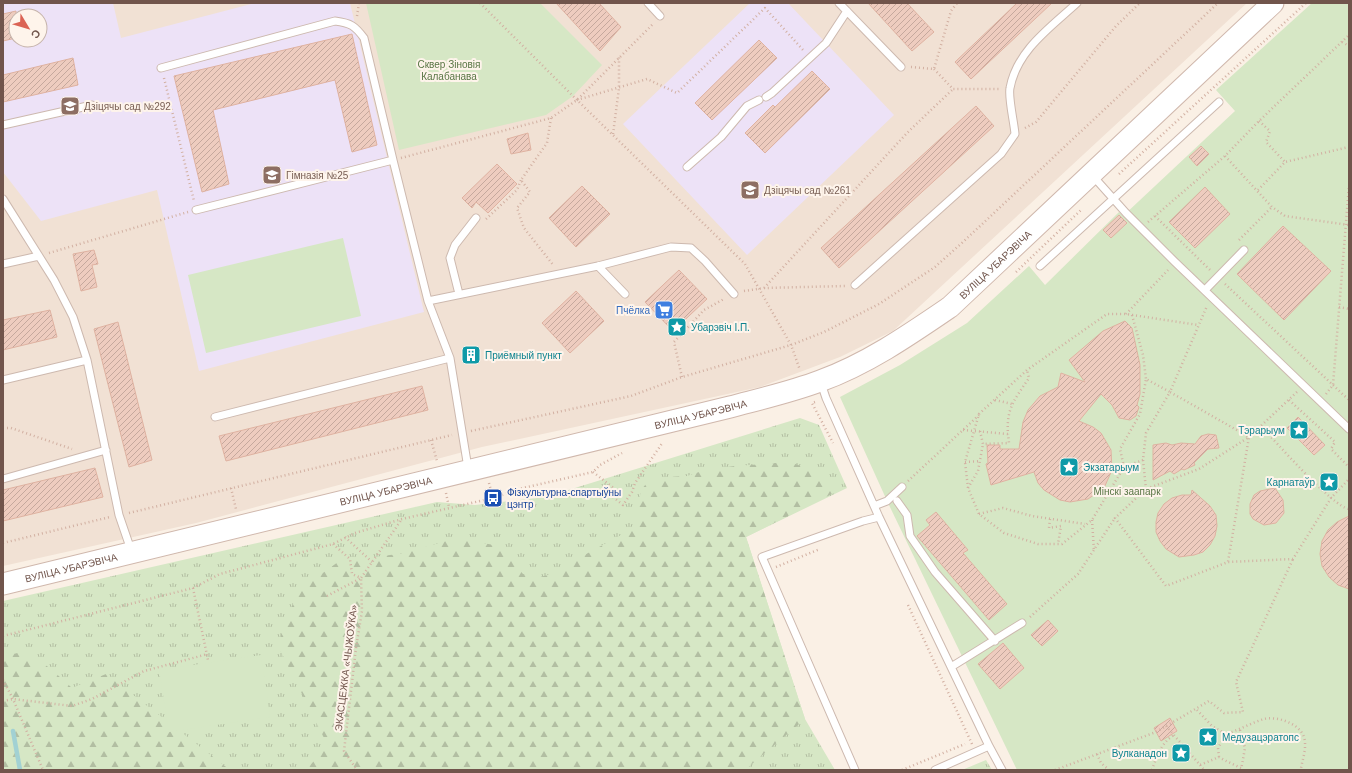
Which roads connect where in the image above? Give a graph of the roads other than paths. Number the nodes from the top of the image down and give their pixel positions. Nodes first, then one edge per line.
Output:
1 (648, 3) edge
2 (839, 3) edge
3 (1077, 3) edge
4 (1273, 3) edge
5 (847, 11) junction
6 (660, 16) road end
7 (901, 67) road end
8 (161, 68) road end
9 (1219, 102) dead end
10 (92, 105) dead end
11 (3, 125) edge
12 (393, 160) junction
13 (687, 167) dead end
14 (1098, 181) junction
15 (1112, 198) junction
16 (3, 199) edge
17 (196, 210) road end
18 (476, 218) road end
19 (1244, 250) dead end
20 (39, 256) junction
21 (3, 264) edge
22 (598, 266) junction
23 (1040, 266) dead end
24 (855, 285) road end
25 (1205, 290) junction
26 (459, 294) junction
27 (625, 294) dead end
28 (734, 294) road end
29 (428, 301) junction
30 (450, 358) junction
31 (87, 360) junction
32 (3, 380) edge
33 (823, 389) junction
34 (215, 417) dead end
35 (1349, 429) edge
36 (106, 450) junction
37 (468, 470) junction
38 (3, 479) edge
39 (902, 487) road end
40 (897, 501) dead end
41 (874, 506) junction
42 (879, 517) junction
43 (131, 552) junction
44 (3, 584) edge
45 (1022, 623) road end
46 (995, 641) junction
47 (951, 667) junction
48 (989, 746) junction
49 (855, 770) edge
50 (935, 770) edge
51 (1002, 770) edge

1 - 6 lane
2 - 5 lane
3 - 24 lane
4 - 14 main road, ВУЛІЦА УБАРЭВІЧА
5 - 7 lane
5 - 13 lane
8 - 12 lane
9 - 15 lane
10 - 11 lane
12 - 17 lane
12 - 29 lane
14 - 15 lane
14 - 33 main road, ВУЛІЦА УБАРЭВІЧА
15 - 23 lane
15 - 25 lane
16 - 20 lane
18 - 26 lane
19 - 25 lane
20 - 21 lane
20 - 31 lane
22 - 26 lane
22 - 27 lane
22 - 28 lane
25 - 35 lane
26 - 29 lane
29 - 30 lane
30 - 34 lane
30 - 37 lane
31 - 32 lane
31 - 36 lane
33 - 37 main road, ВУЛІЦА УБАРЭВІЧА
33 - 41 lane
36 - 38 lane
36 - 43 lane
37 - 43 main road, ВУЛІЦА УБАРЭВІЧА
39 - 41 lane
40 - 46 lane
41 - 42 lane
42 - 47 lane
42 - 49 lane
43 - 44 main road, ВУЛІЦА УБАРЭВІЧА
45 - 46 lane
46 - 47 lane
47 - 48 lane
48 - 50 lane
48 - 51 lane

